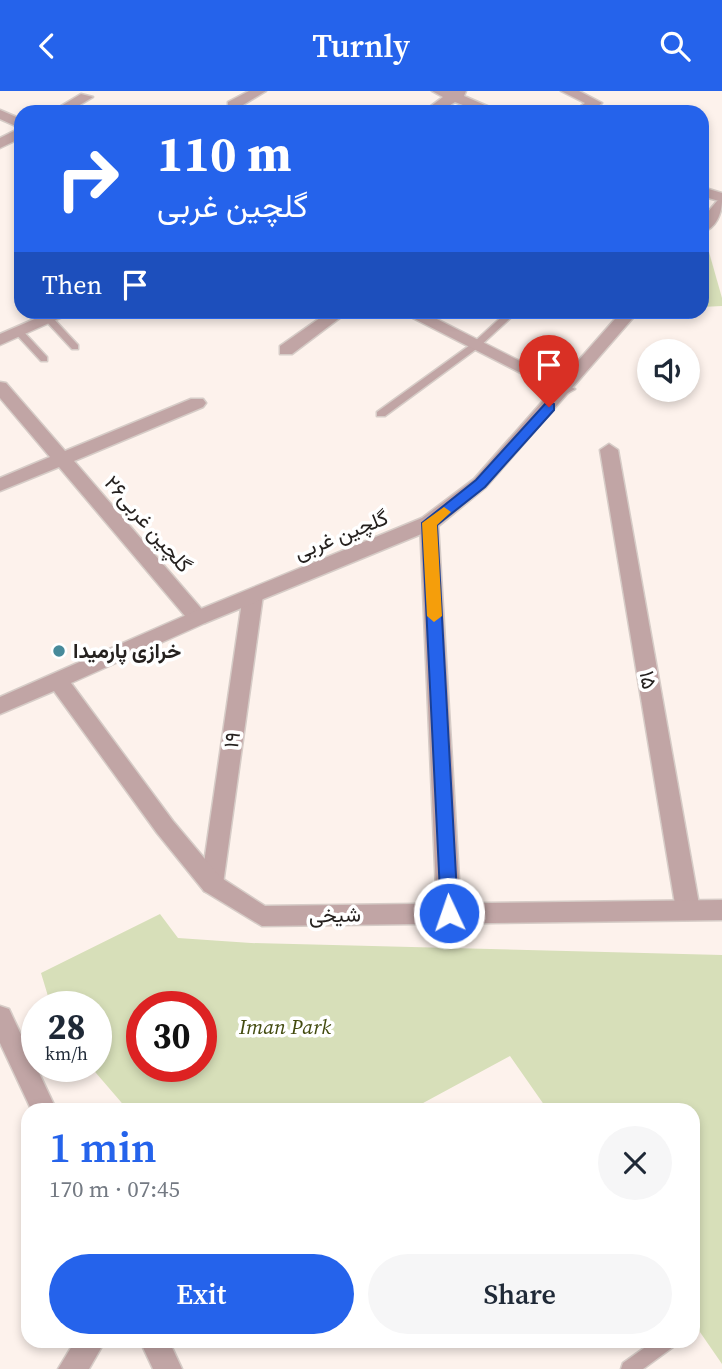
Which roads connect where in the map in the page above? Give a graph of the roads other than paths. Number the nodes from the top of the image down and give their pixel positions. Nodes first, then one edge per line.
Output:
1 (259, 91) edge
2 (439, 91) edge
3 (568, 91) edge
4 (457, 94) edge
5 (86, 97) dead end
6 (71, 105) edge
7 (233, 105) dead end
8 (440, 105) edge
9 (480, 105) edge
10 (592, 105) edge
11 (722, 204) edge
12 (709, 220) edge
13 (49, 319) joint
14 (330, 319) edge
15 (423, 319) edge
16 (505, 319) edge
17 (624, 319) edge
18 (19, 332) junction
19 (0, 340) edge
20 (475, 345) junction
21 (75, 347) dead end
22 (286, 350) dead end
23 (44, 359) dead end
24 (0, 387) edge
25 (566, 389) junction
26 (197, 403) dead end
27 (381, 414) dead end
28 (609, 450) dead end
29 (63, 460) junction
30 (0, 485) edge
31 (429, 523) junction
32 (253, 595) junction
33 (198, 618) junction
34 (58, 681) junction
35 (0, 706) edge
36 (212, 884) junction
37 (688, 910) junction
38 (722, 910) edge
39 (449, 913) junction
40 (0, 1017) edge
41 (6, 1047) edge
42 (40, 1103) edge
43 (86, 1348) edge
44 (158, 1348) edge
45 (658, 1348) edge
46 (72, 1369) edge
47 (168, 1369) edge
48 (629, 1369) edge

1 - 7 street
2 - 4 street
3 - 10 street
4 - 8 street
4 - 9 street
5 - 6 street
11 - 12 street
13 - 18 street
13 - 21 lane
14 - 22 street
15 - 20 street
16 - 20 lane
17 - 25 street, گلچین غربی
18 - 19 street
18 - 23 lane
20 - 25 street
20 - 27 lane
24 - 29 street, گلچین غربی۲۶
25 - 31 street, گلچین غربی
26 - 29 street
28 - 37 street, ۱۵
29 - 30 street
29 - 33 street, گلچین غربی۲۶
31 - 32 street, گلچین غربی
31 - 39 street
32 - 33 street, گلچین غربی
32 - 36 street, ۱۹
33 - 34 street, گلچین غربی
34 - 35 street, گلچین غربی
34 - 36 street, شیخی
36 - 39 street, شیخی
37 - 38 street, شیخی
37 - 39 street, شیخی
40 - 41 street
41 - 42 street
43 - 46 street
44 - 47 street
45 - 48 lane

